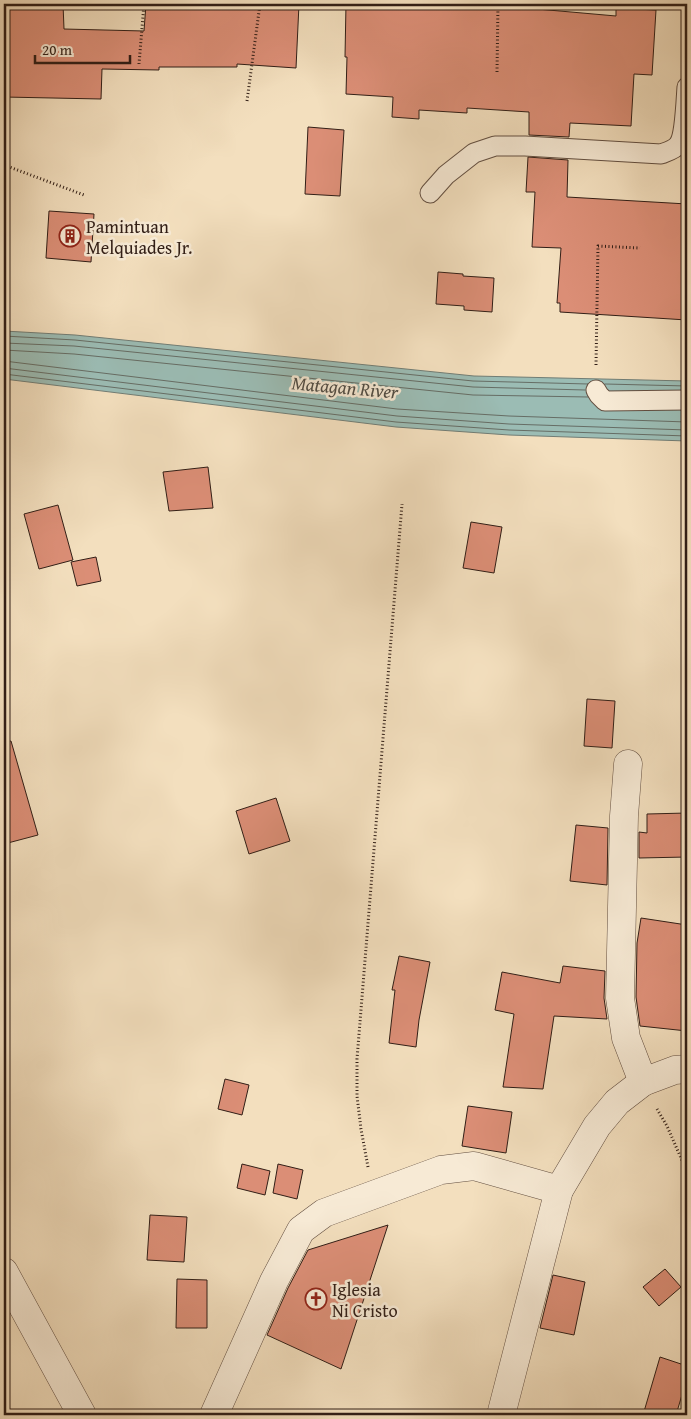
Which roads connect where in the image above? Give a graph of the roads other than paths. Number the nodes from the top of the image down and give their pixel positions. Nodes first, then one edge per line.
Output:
1 (687, 87) edge
2 (430, 193) dead end
3 (596, 390) road end
4 (687, 400) edge
5 (628, 764) dead end
6 (687, 1069) edge
7 (643, 1082) junction
8 (559, 1190) junction
9 (4, 1272) edge
10 (82, 1415) edge
11 (214, 1415) edge
12 (501, 1415) edge

1 - 2 lane
3 - 4 lane
5 - 7 street
6 - 7 street
7 - 8 street
8 - 11 street
8 - 12 street
9 - 10 street

